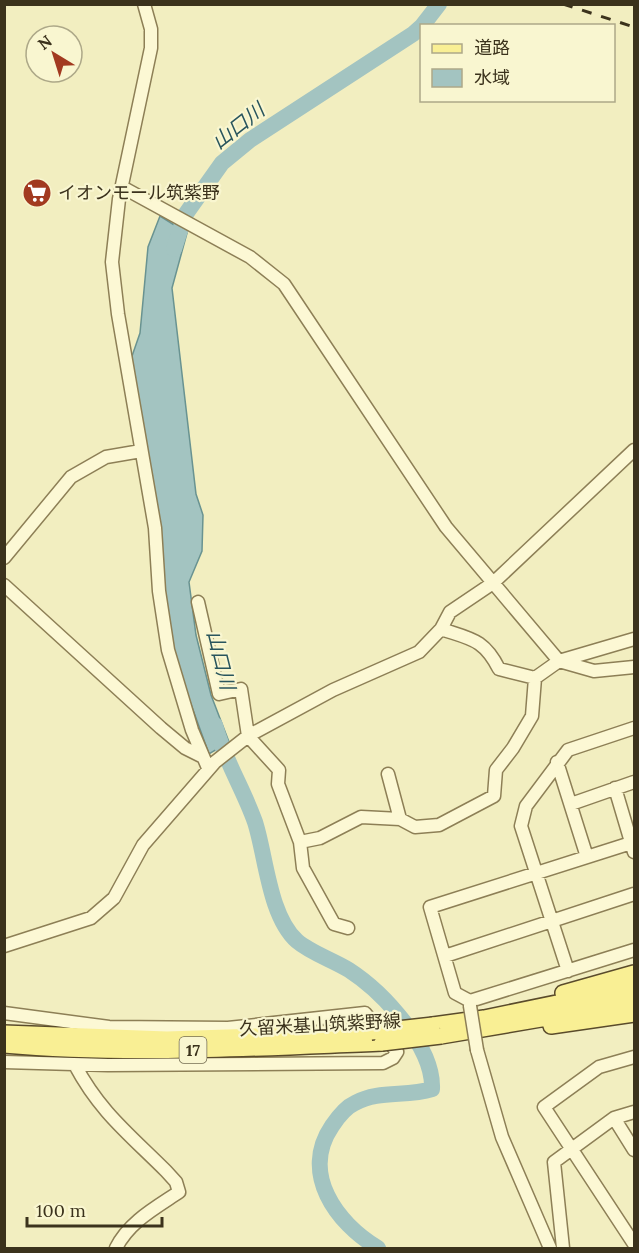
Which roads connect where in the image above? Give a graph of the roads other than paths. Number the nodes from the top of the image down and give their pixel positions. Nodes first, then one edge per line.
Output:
1 (144, 4) edge
2 (122, 187) junction
3 (634, 450) edge
4 (141, 451) junction
5 (4, 558) edge
6 (492, 583) junction
7 (4, 585) edge
8 (198, 602) dead end
9 (441, 629) junction
10 (634, 639) edge
11 (559, 661) junction
12 (634, 667) edge
13 (535, 678) junction
14 (634, 728) edge
15 (248, 736) junction
16 (209, 762) junction
17 (557, 762) junction
18 (388, 774) dead end
19 (634, 782) edge
20 (615, 789) junction
21 (571, 804) junction
22 (400, 819) junction
23 (300, 842) junction
24 (633, 848) edge
25 (587, 857) junction
26 (536, 872) junction
27 (634, 894) edge
28 (552, 922) junction
29 (348, 928) dead end
30 (4, 946) edge
31 (634, 950) edge
32 (445, 956) junction
33 (567, 971) junction
34 (634, 973) edge
35 (634, 987) edge
36 (634, 999) edge
37 (470, 1004) junction
38 (4, 1013) edge
39 (634, 1014) edge
40 (498, 1015) junction
41 (489, 1029) junction
42 (437, 1031) junction
43 (4, 1033) edge
44 (4, 1045) edge
45 (634, 1057) edge
46 (4, 1062) edge
47 (75, 1065) junction
48 (634, 1112) edge
49 (614, 1118) junction
50 (572, 1148) junction
51 (634, 1150) edge
52 (634, 1244) edge
53 (116, 1248) edge
54 (550, 1248) edge
55 (563, 1248) edge

1 - 2 street
2 - 4 street
2 - 6 street
3 - 6 street
4 - 5 street
4 - 16 street
6 - 9 street
6 - 11 street
7 - 16 street
8 - 15 street
9 - 13 street
9 - 15 street
10 - 11 street
11 - 12 street
11 - 13 street
13 - 22 street
14 - 17 street
15 - 16 street
15 - 23 street
16 - 30 street
17 - 21 street
17 - 26 street
18 - 22 street
19 - 20 street
20 - 21 street
20 - 24 street
21 - 25 street
22 - 23 street
23 - 29 street
24 - 25 street
25 - 26 street
26 - 28 street
26 - 32 street
27 - 28 street
28 - 32 street
28 - 33 street
31 - 33 street
32 - 37 street
33 - 37 street
34 - 40 main road
35 - 40 main road, 久留米基山筑紫野線 / 17
36 - 41 main road, 久留米基山筑紫野線 / 17
37 - 54 street, bridge
38 - 47 street
39 - 41 main road
40 - 42 main road, 久留米基山筑紫野線 / 17
41 - 42 main road, 久留米基山筑紫野線 / 17
42 - 43 main road, 久留米基山筑紫野線 / 17, bridge
42 - 44 main road, 久留米基山筑紫野線 / 17, bridge
45 - 50 street
46 - 47 street
47 - 53 street
48 - 49 street
49 - 50 street
49 - 51 street
50 - 52 street
50 - 55 street

